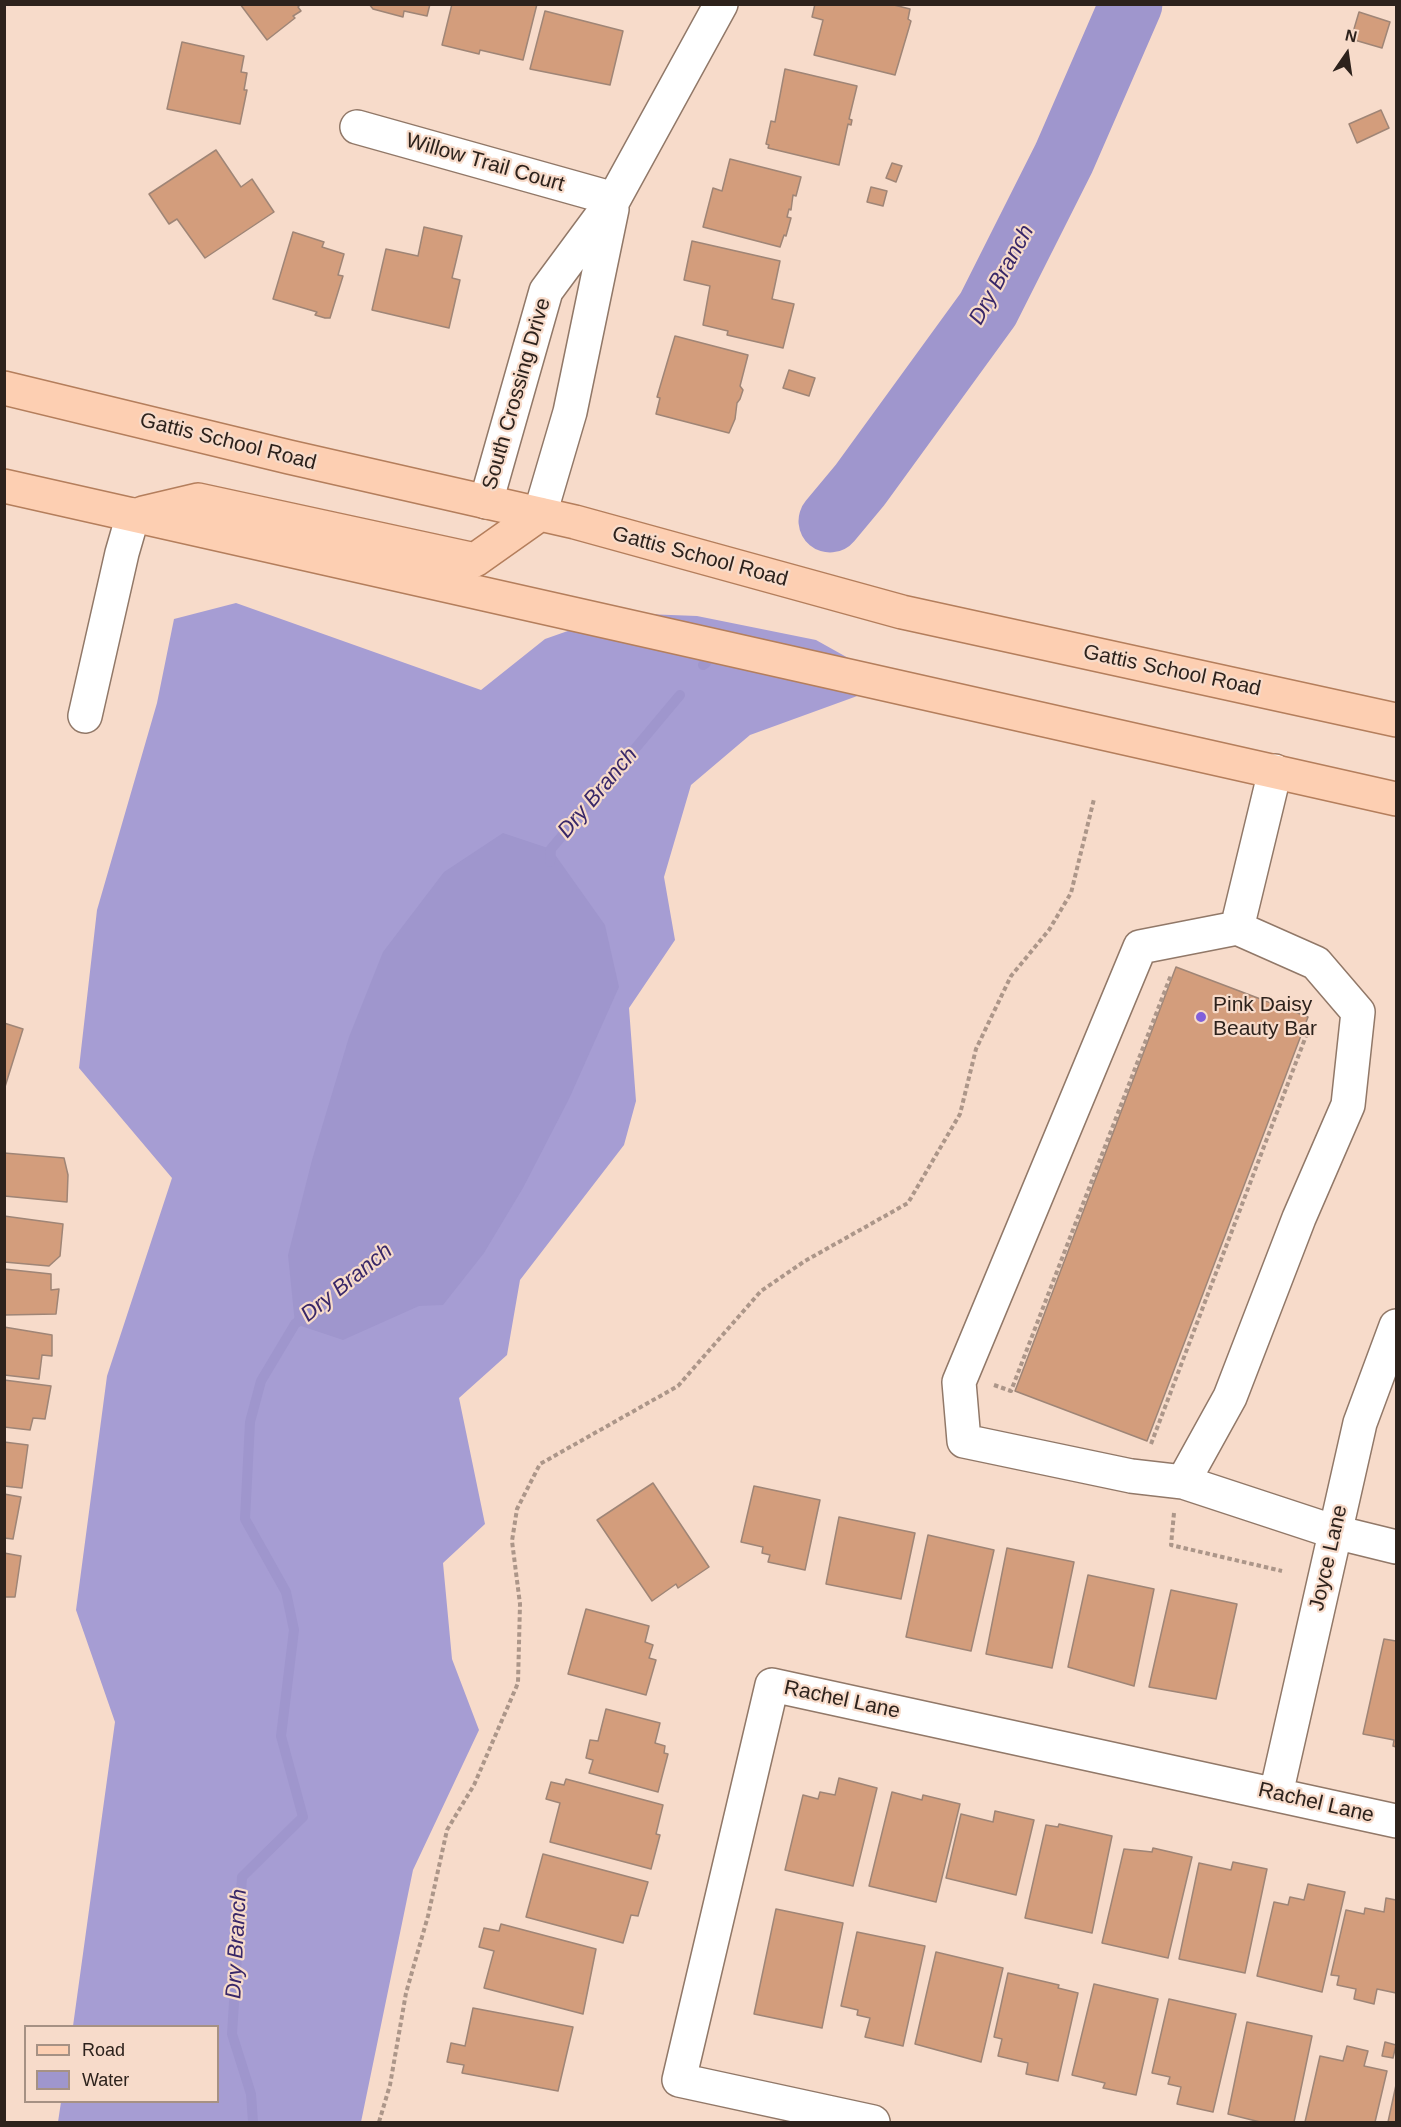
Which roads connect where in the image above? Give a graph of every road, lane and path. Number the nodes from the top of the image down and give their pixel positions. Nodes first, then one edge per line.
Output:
1 (721, 4) edge
2 (357, 127) dead end
3 (614, 199) junction
4 (4, 388) edge
5 (4, 486) edge
6 (486, 502) junction
7 (540, 514) junction
8 (133, 515) junction
9 (85, 716) dead end
10 (1396, 720) edge
11 (1275, 771) junction
12 (1094, 799) dead end
13 (1396, 799) edge
14 (1237, 928) junction
15 (1173, 971) dead end
16 (1306, 1036) dead end
17 (1396, 1326) edge
18 (1011, 1390) dead end
19 (1151, 1453) dead end
20 (1184, 1482) junction
21 (1174, 1513) dead end
22 (1335, 1532) junction
23 (1396, 1547) edge
24 (1282, 1571) dead end
25 (1276, 1794) junction
26 (1396, 1821) edge
27 (380, 2122) edge
28 (873, 2122) edge

1 - 3 street, South Crossing Drive
2 - 3 street, Willow Trail Court
3 - 6 street, South Crossing Drive
3 - 7 street, South Crossing Drive
4 - 6 main road, Gattis School Road
5 - 8 main road
6 - 7 main road, Gattis School Road
7 - 8 main road
7 - 10 main road, Gattis School Road
8 - 9 street
8 - 11 main road
11 - 13 main road
11 - 14 street
12 - 27 path
14 - 20 street
14 - 20 street
15 - 18 path
16 - 19 path
17 - 22 street, Joyce Lane
20 - 22 street
21 - 24 path
22 - 23 street
22 - 25 street, Joyce Lane
25 - 26 street, Rachel Lane
25 - 28 street, Rachel Lane

